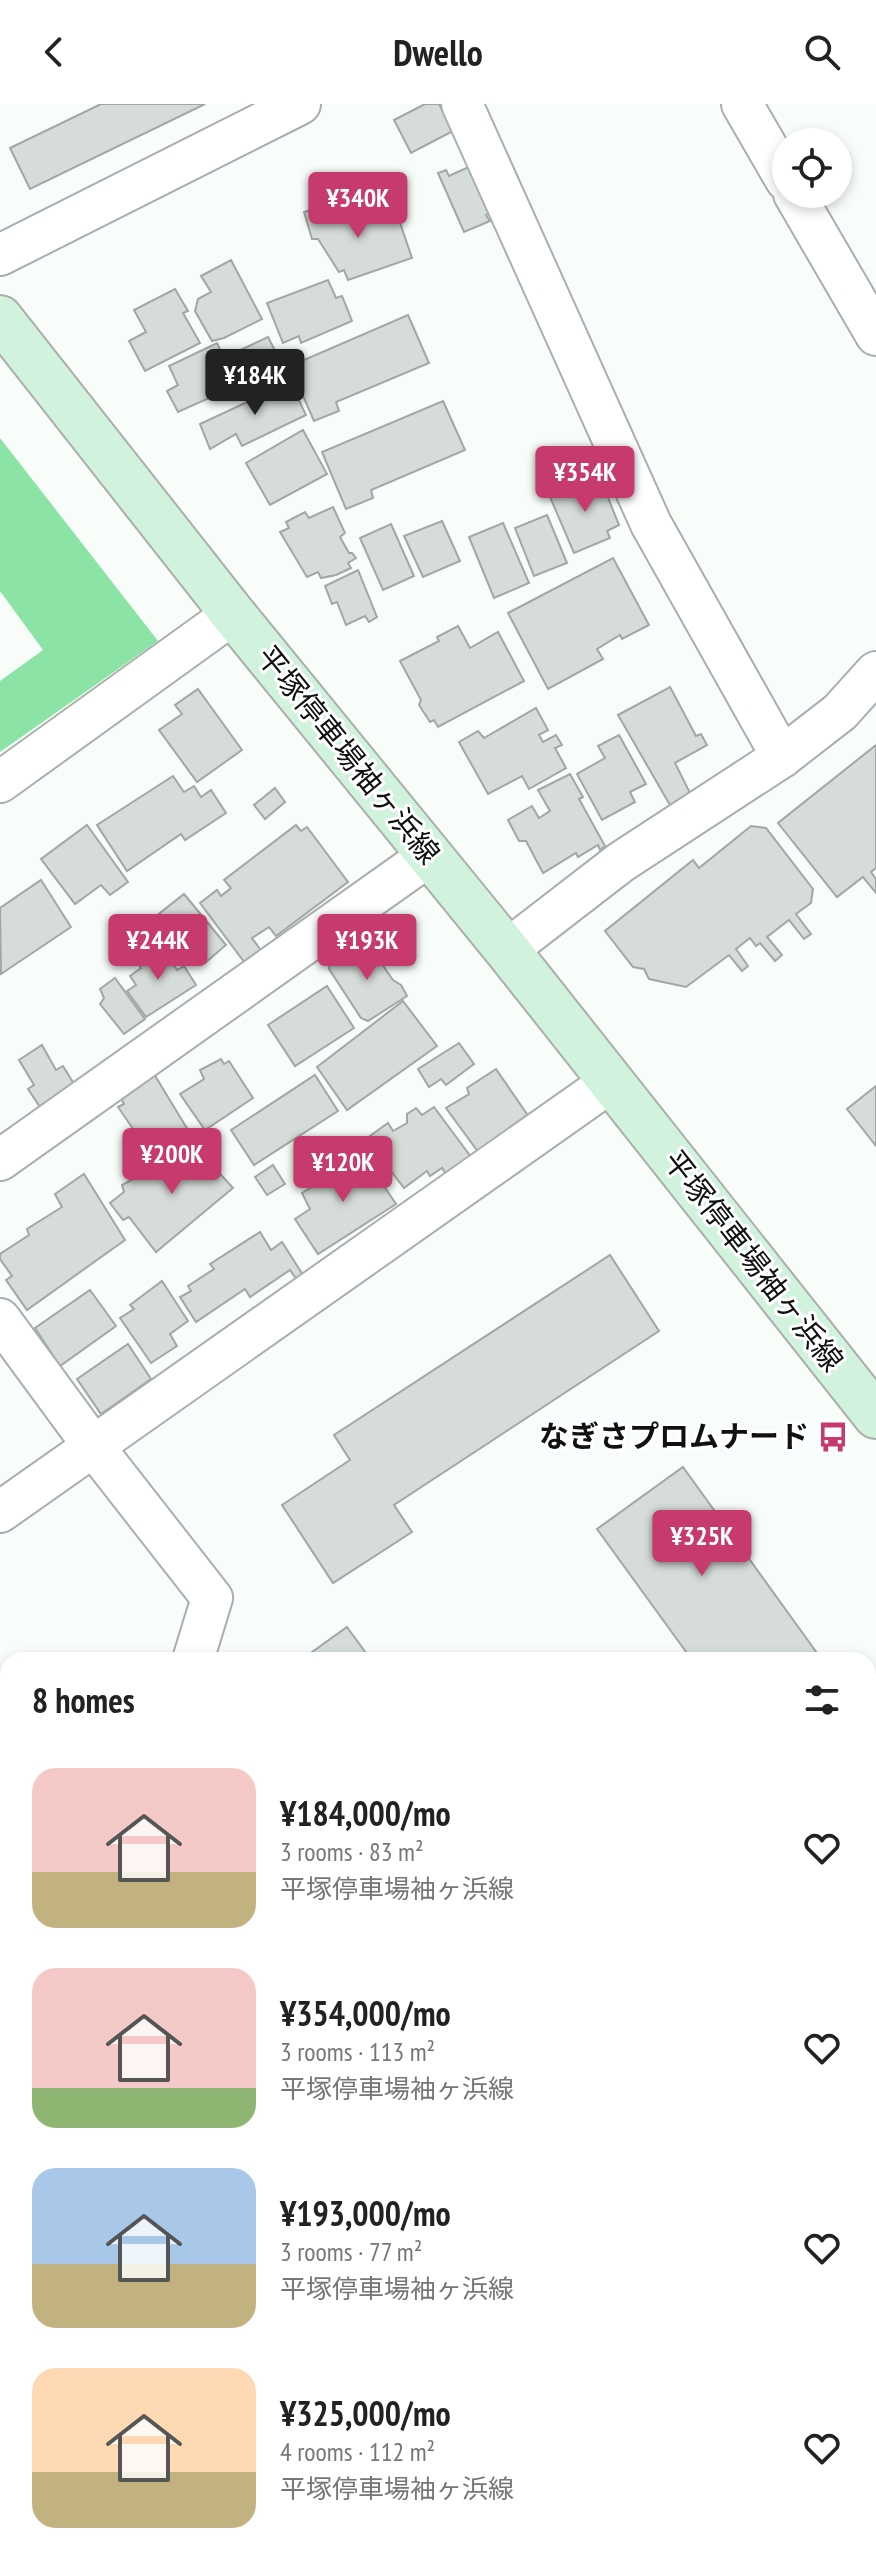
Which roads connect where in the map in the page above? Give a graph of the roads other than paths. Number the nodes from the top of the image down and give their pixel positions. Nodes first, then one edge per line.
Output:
1 (300, 104) edge
2 (462, 104) edge
3 (742, 104) edge
4 (772, 156) edge
5 (802, 208) edge
6 (0, 255) edge
7 (0, 318) edge
8 (876, 335) edge
9 (233, 614) junction
10 (876, 672) edge
11 (782, 757) junction
12 (0, 782) edge
13 (430, 855) junction
14 (507, 950) junction
15 (612, 1081) junction
16 (0, 1160) edge
17 (0, 1319) edge
18 (876, 1416) edge
19 (94, 1447) junction
20 (0, 1512) edge
21 (195, 1652) edge

1 - 6 street
2 - 11 street
3 - 4 street
5 - 8 street
7 - 9 main road, 平塚停車場袖ヶ浜線
9 - 12 street
9 - 13 main road, 平塚停車場袖ヶ浜線
10 - 11 street
11 - 14 street
13 - 14 main road, 平塚停車場袖ヶ浜線
13 - 16 street
14 - 15 main road, 平塚停車場袖ヶ浜線
15 - 18 main road, 平塚停車場袖ヶ浜線
15 - 19 street
17 - 19 street
19 - 20 street
19 - 21 street

